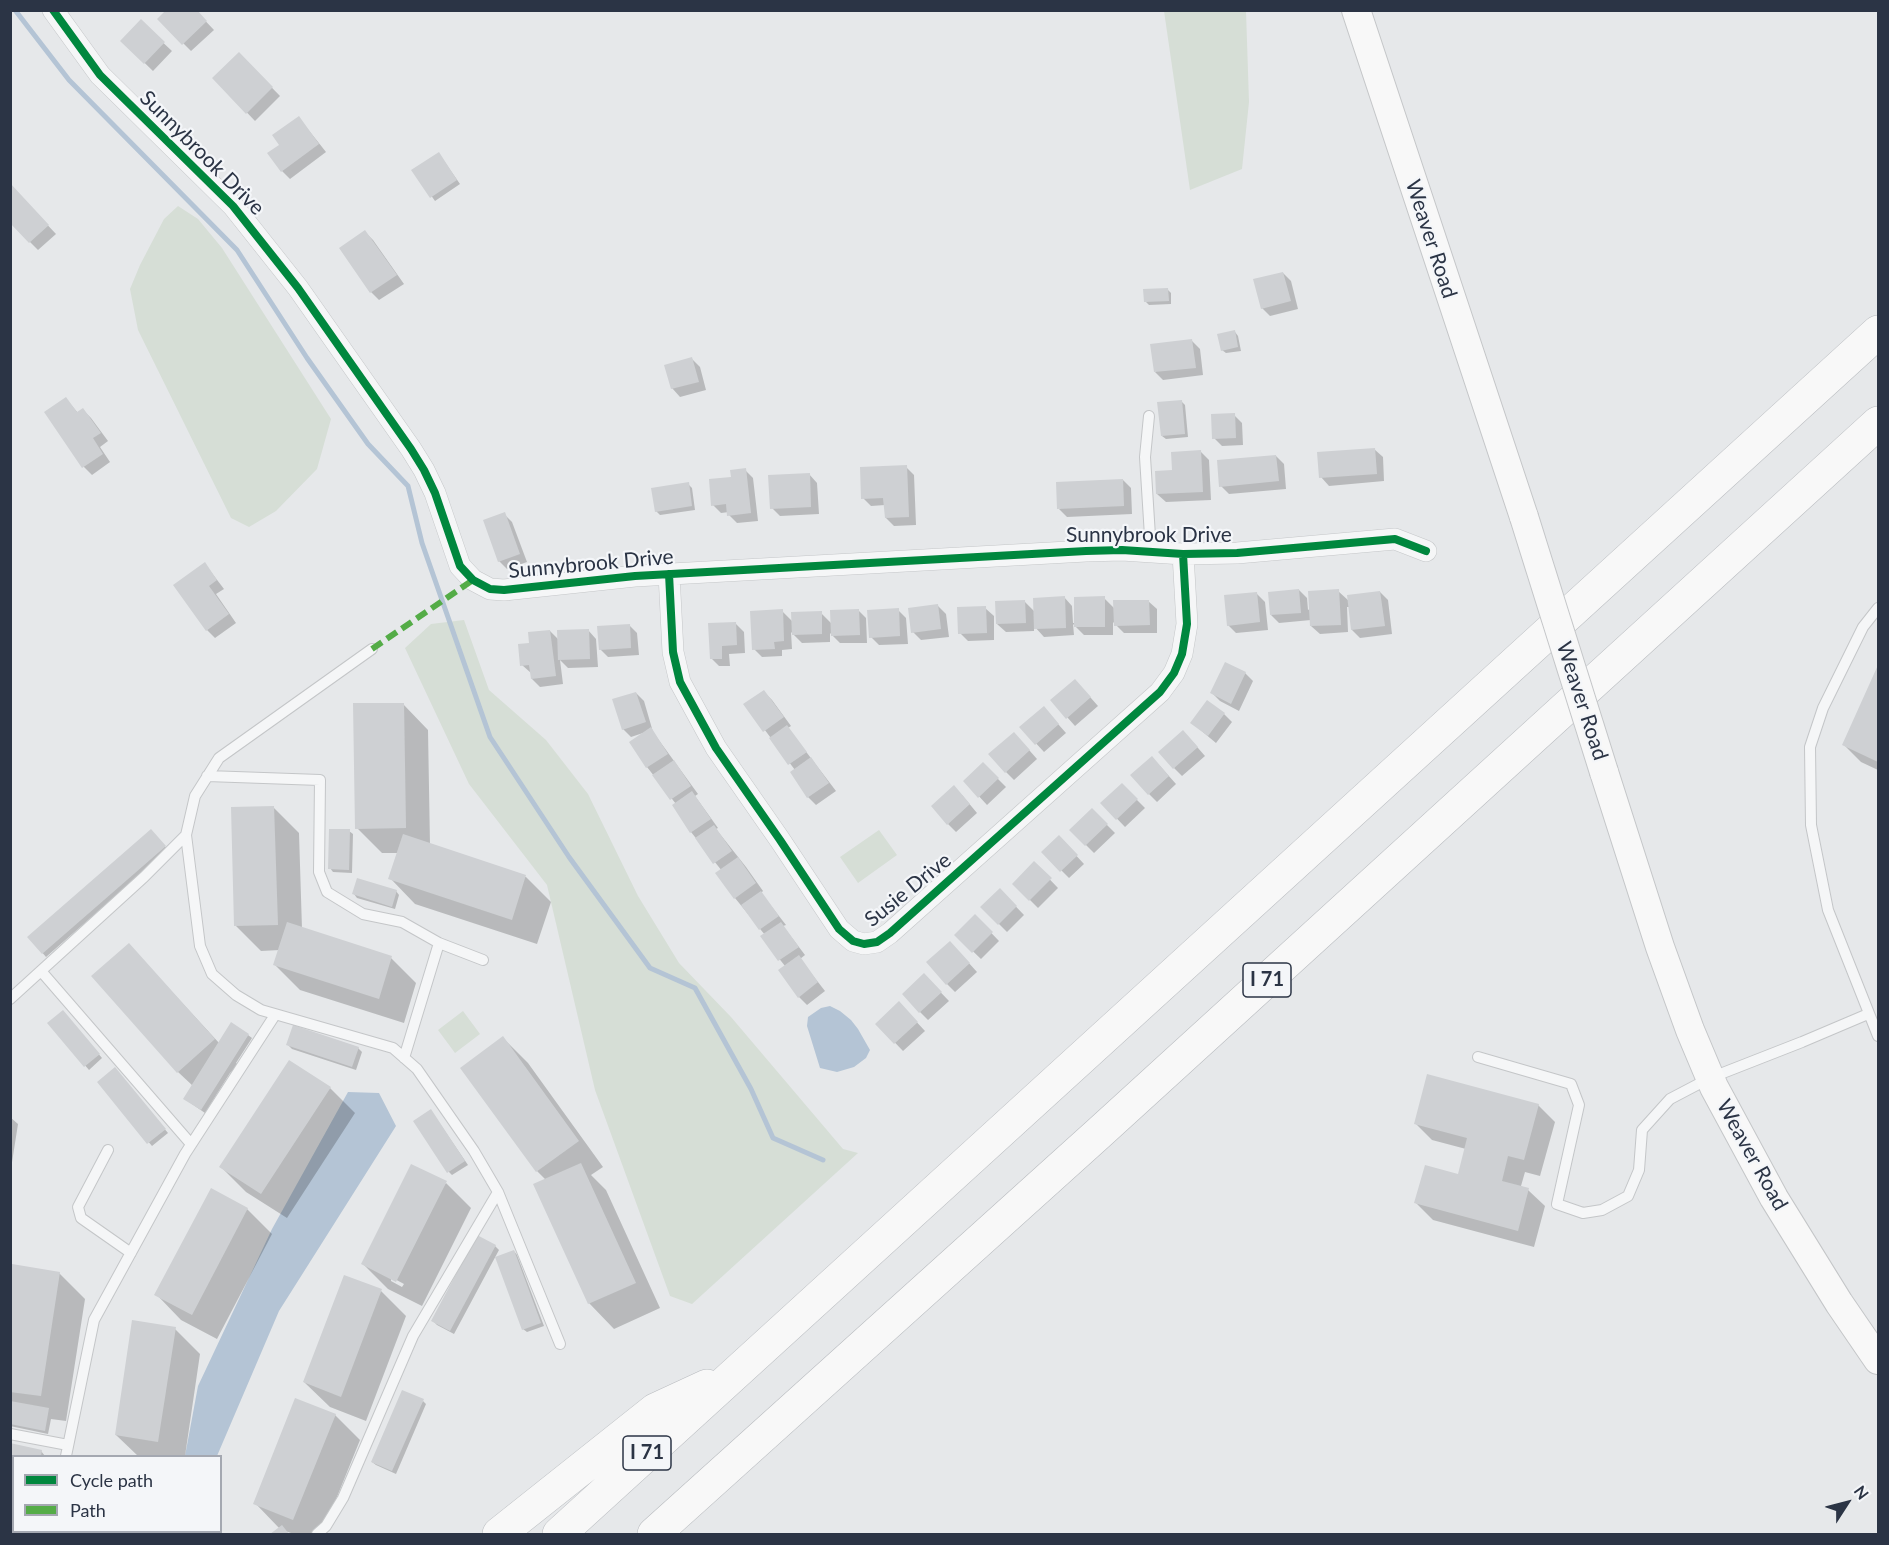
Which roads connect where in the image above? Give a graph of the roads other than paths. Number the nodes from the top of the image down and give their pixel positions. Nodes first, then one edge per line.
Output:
1 (1356, 10) edge
2 (59, 13) edge
3 (1878, 332) edge
4 (1149, 416) dead end
5 (1878, 423) edge
6 (1426, 551) dead end
7 (1151, 552) junction
8 (1183, 554) junction
9 (669, 574) junction
10 (1878, 608) edge
11 (372, 649) dead end
12 (207, 776) junction
13 (186, 835) junction
14 (439, 943) junction
15 (483, 960) dead end
16 (41, 970) junction
17 (10, 999) edge
18 (1868, 1014) junction
19 (275, 1015) junction
20 (1878, 1036) edge
21 (1478, 1057) dead end
22 (404, 1058) junction
23 (1710, 1078) junction
24 (191, 1144) junction
25 (108, 1150) dead end
26 (498, 1192) junction
27 (131, 1252) junction
28 (946, 1271) junction
29 (560, 1344) dead end
30 (1878, 1360) edge
31 (736, 1372) junction
32 (10, 1434) edge
33 (67, 1451) edge
34 (317, 1534) edge
35 (499, 1534) edge
36 (559, 1534) edge
37 (654, 1534) edge
38 (686, 1534) edge

1 - 23 main road, Weaver Road, bridge
2 - 9 street, Sunnybrook Drive
3 - 31 highway, I 71
4 - 7 lane
5 - 28 highway, I 71
6 - 8 street, Sunnybrook Drive
7 - 8 street, Sunnybrook Drive
7 - 9 street, Sunnybrook Drive
8 - 9 street, Susie Drive
10 - 18 lane
11 - 12 lane
12 - 13 lane
12 - 14 lane
13 - 16 lane
13 - 19 lane
14 - 15 lane
14 - 22 lane
16 - 17 lane
16 - 24 lane
18 - 20 lane
18 - 23 lane
19 - 22 lane
19 - 24 lane
21 - 23 lane
22 - 26 lane
23 - 30 main road, Weaver Road
24 - 27 lane
25 - 27 lane
26 - 29 lane
26 - 34 lane
27 - 33 lane
28 - 37 highway, I 71
28 - 38 highway
31 - 35 highway
31 - 36 highway, I 71
32 - 33 lane

